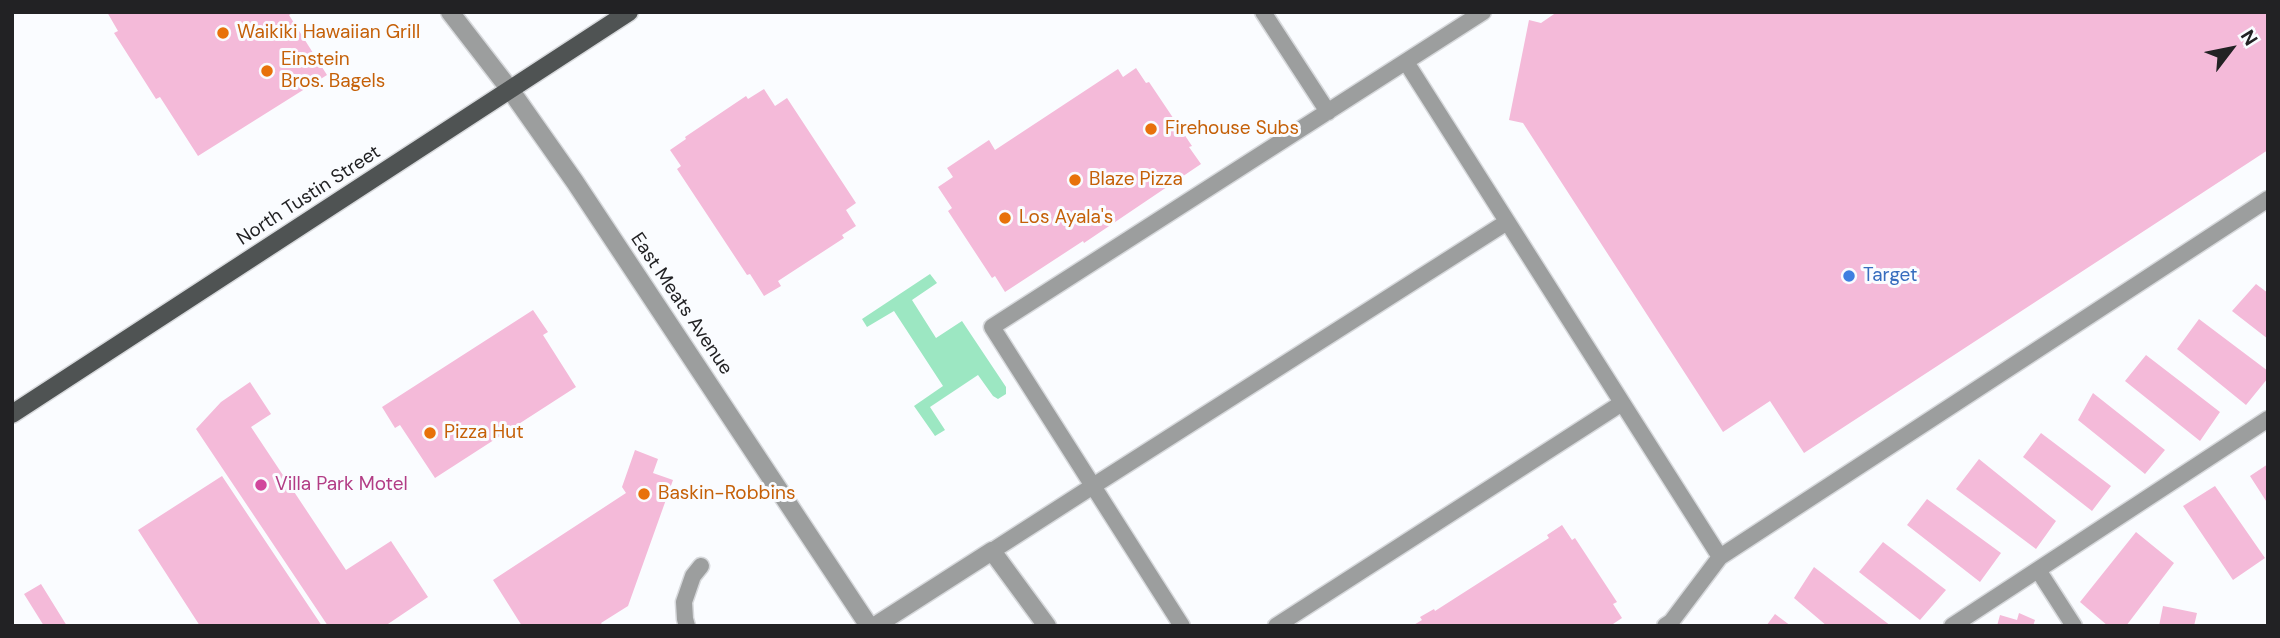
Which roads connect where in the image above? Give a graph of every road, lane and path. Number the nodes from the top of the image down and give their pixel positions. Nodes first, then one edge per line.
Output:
1 (450, 12) edge
2 (629, 12) edge
3 (1263, 12) edge
4 (1483, 12) edge
5 (1406, 62) junction
6 (511, 91) junction
7 (1328, 112) junction
8 (2268, 199) edge
9 (1507, 222) junction
10 (1622, 403) junction
11 (12, 414) edge
12 (2268, 419) edge
13 (1093, 486) junction
14 (992, 551) junction
15 (1720, 557) junction
16 (701, 566) dead end
17 (2038, 570) junction
18 (687, 626) edge
19 (869, 626) edge
20 (875, 626) edge
21 (1047, 626) edge
22 (1182, 626) edge
23 (1276, 626) edge
24 (1665, 626) edge
25 (1952, 626) edge
26 (2074, 626) edge

1 - 6 street, East Meats Avenue
2 - 6 main road, North Tustin Street
3 - 7 lane
4 - 5 lane
5 - 7 lane
5 - 9 lane
6 - 11 main road, North Tustin Street
6 - 19 street, East Meats Avenue
7 - 13 lane
8 - 15 lane
9 - 10 lane
9 - 13 lane
10 - 15 lane
10 - 23 lane
12 - 17 lane
13 - 14 lane
13 - 22 lane
14 - 20 street
14 - 21 street
15 - 24 lane
16 - 18 lane
17 - 25 lane
17 - 26 lane

